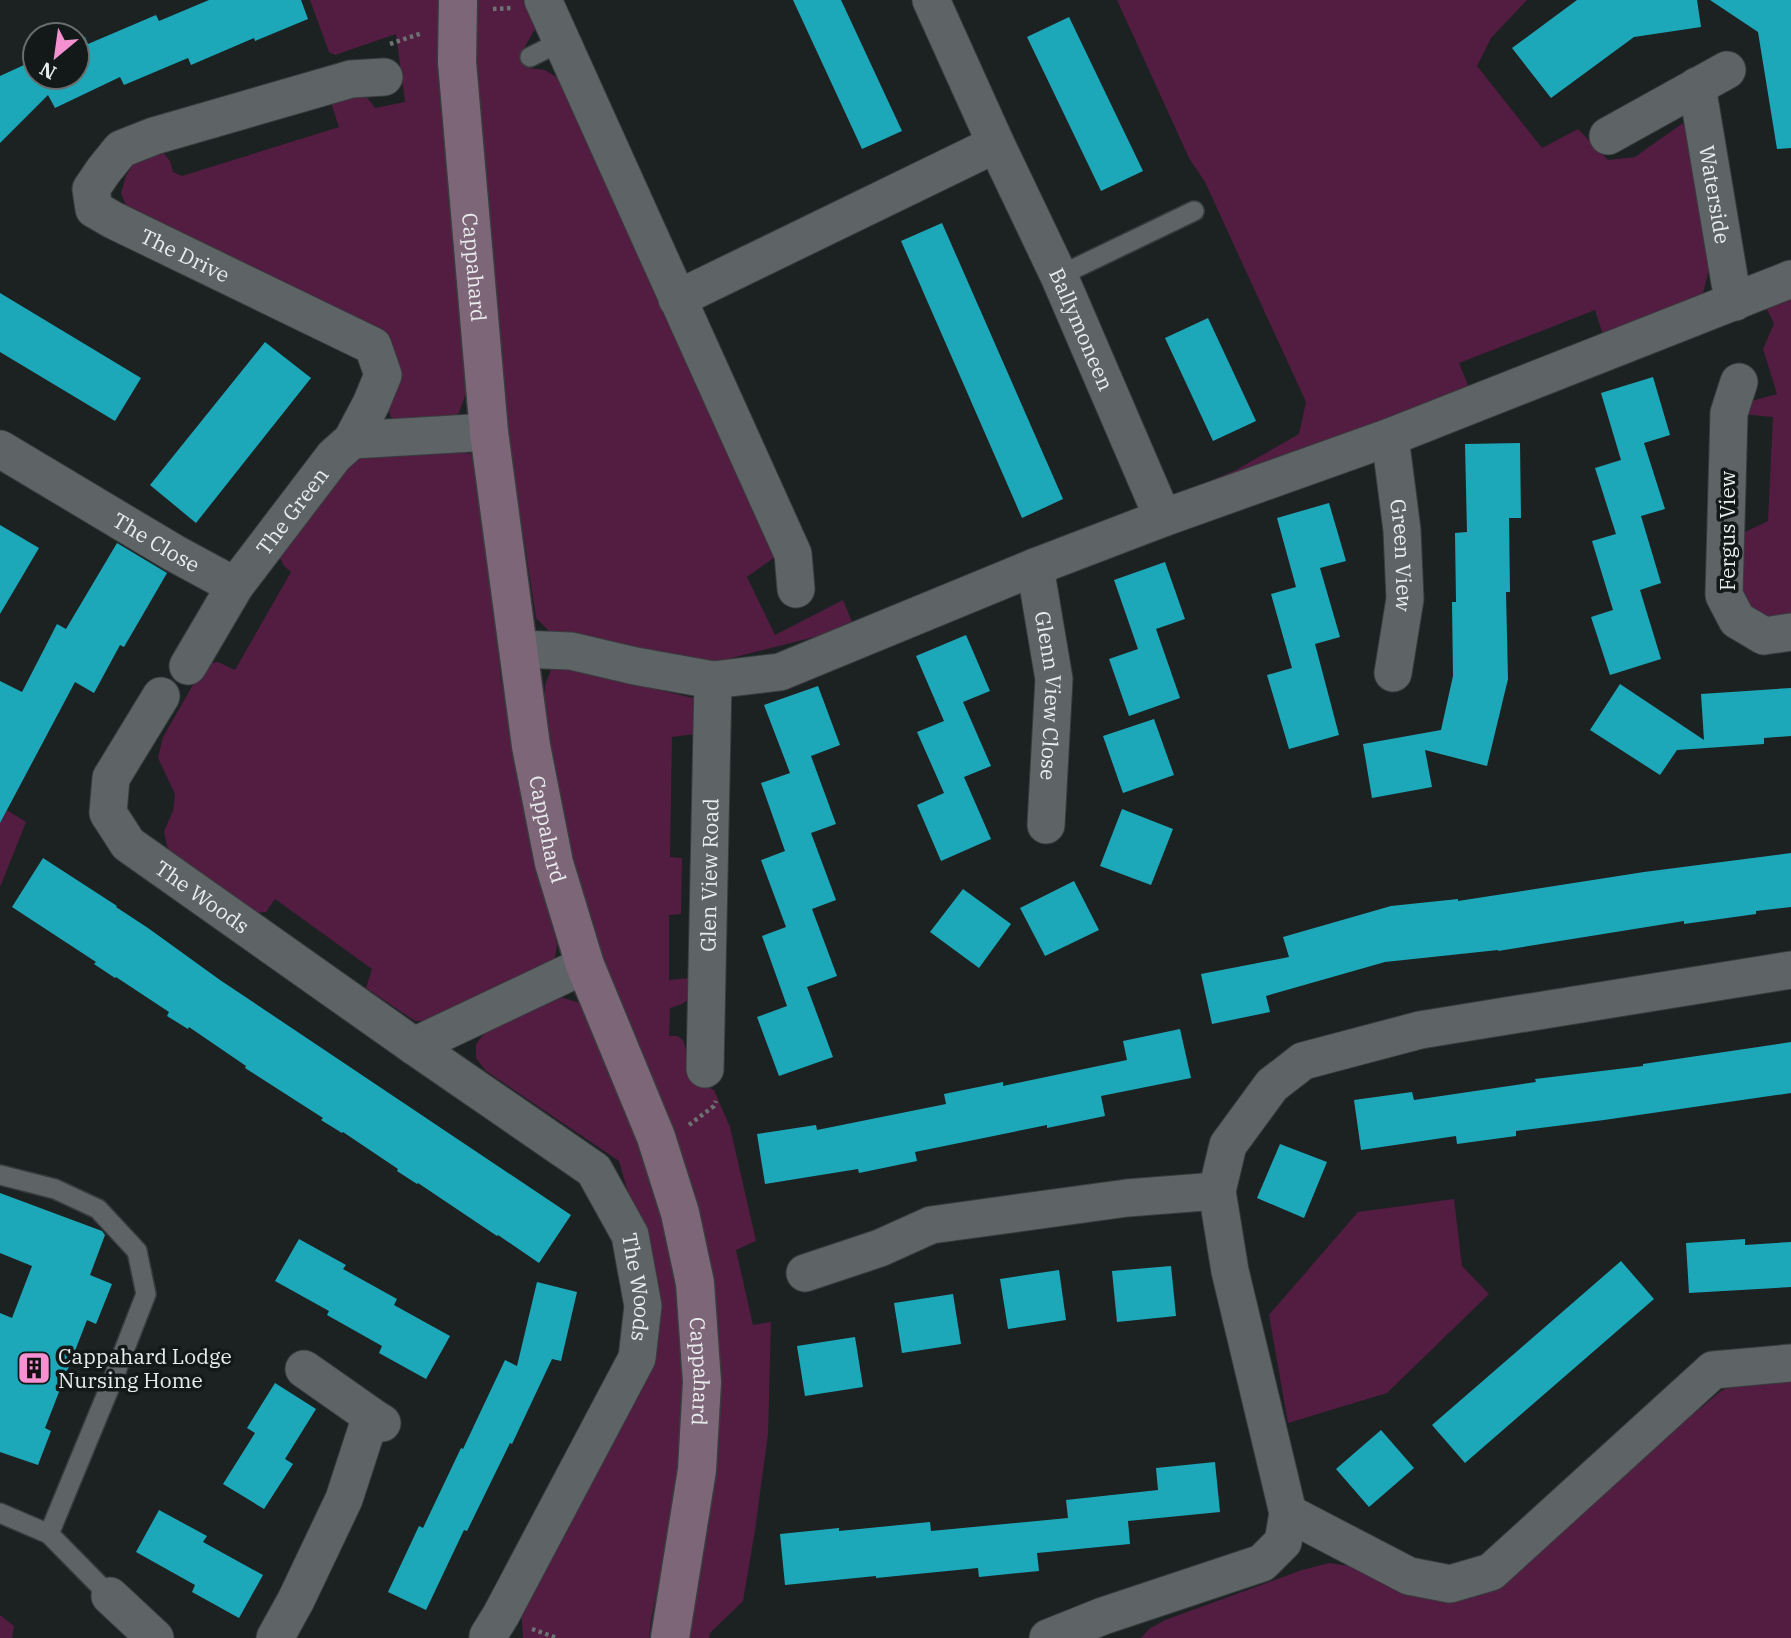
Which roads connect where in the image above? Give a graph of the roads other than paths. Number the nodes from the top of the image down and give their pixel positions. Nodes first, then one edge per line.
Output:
1 (544, 0) edge
2 (931, 0) edge
3 (458, 1) edge
4 (384, 77) dead end
5 (1608, 136) dead end
6 (996, 144) junction
7 (1194, 211) dead end
8 (1059, 276) junction
9 (1791, 279) edge
10 (677, 299) junction
11 (1735, 302) junction
12 (1739, 382) dead end
13 (489, 432) junction
14 (1390, 437) junction
15 (352, 440) junction
16 (0, 449) edge
17 (1163, 517) junction
18 (1035, 567) junction
19 (235, 586) junction
20 (796, 589) dead end
21 (1791, 632) edge
22 (519, 649) junction
23 (188, 666) dead end
24 (1393, 673) dead end
25 (713, 680) junction
26 (161, 696) dead end
27 (1046, 825) dead end
28 (585, 965) junction
29 (1791, 970) edge
30 (414, 1046) junction
31 (705, 1069) dead end
32 (0, 1175) edge
33 (1217, 1191) junction
34 (805, 1273) dead end
35 (1791, 1363) edge
36 (304, 1369) dead end
37 (0, 1513) edge
38 (1288, 1513) junction
39 (49, 1534) junction
40 (110, 1596) joint
41 (1104, 1627) edge
42 (488, 1636) dead end
43 (155, 1638) edge
44 (275, 1638) edge
45 (670, 1638) edge
46 (1048, 1638) edge

1 - 10 street
2 - 6 street, Ballymoneen
3 - 13 main road, Cappahard
4 - 15 street, The Drive
5 - 11 street, Waterside
6 - 8 street, Ballymoneen
6 - 10 street
7 - 8 lane
8 - 17 street, Ballymoneen
9 - 11 street
10 - 20 street
11 - 14 street
12 - 21 street, Fergus View
13 - 15 street
13 - 22 main road, Cappahard
14 - 17 street
14 - 24 street, Green View
15 - 19 street, The Green
16 - 19 street, The Close
17 - 18 street
18 - 25 street
18 - 27 street, Glenn View Close
19 - 23 street
22 - 25 street
22 - 28 main road, Cappahard
25 - 31 street, Glen View Road
26 - 30 street, The Woods
28 - 30 street
28 - 45 main road, Cappahard
29 - 33 street
30 - 42 street, The Woods
32 - 39 lane
33 - 34 street
33 - 38 street
35 - 38 street
36 - 44 street
37 - 39 lane
38 - 41 street
39 - 40 lane
40 - 43 street
41 - 46 street

